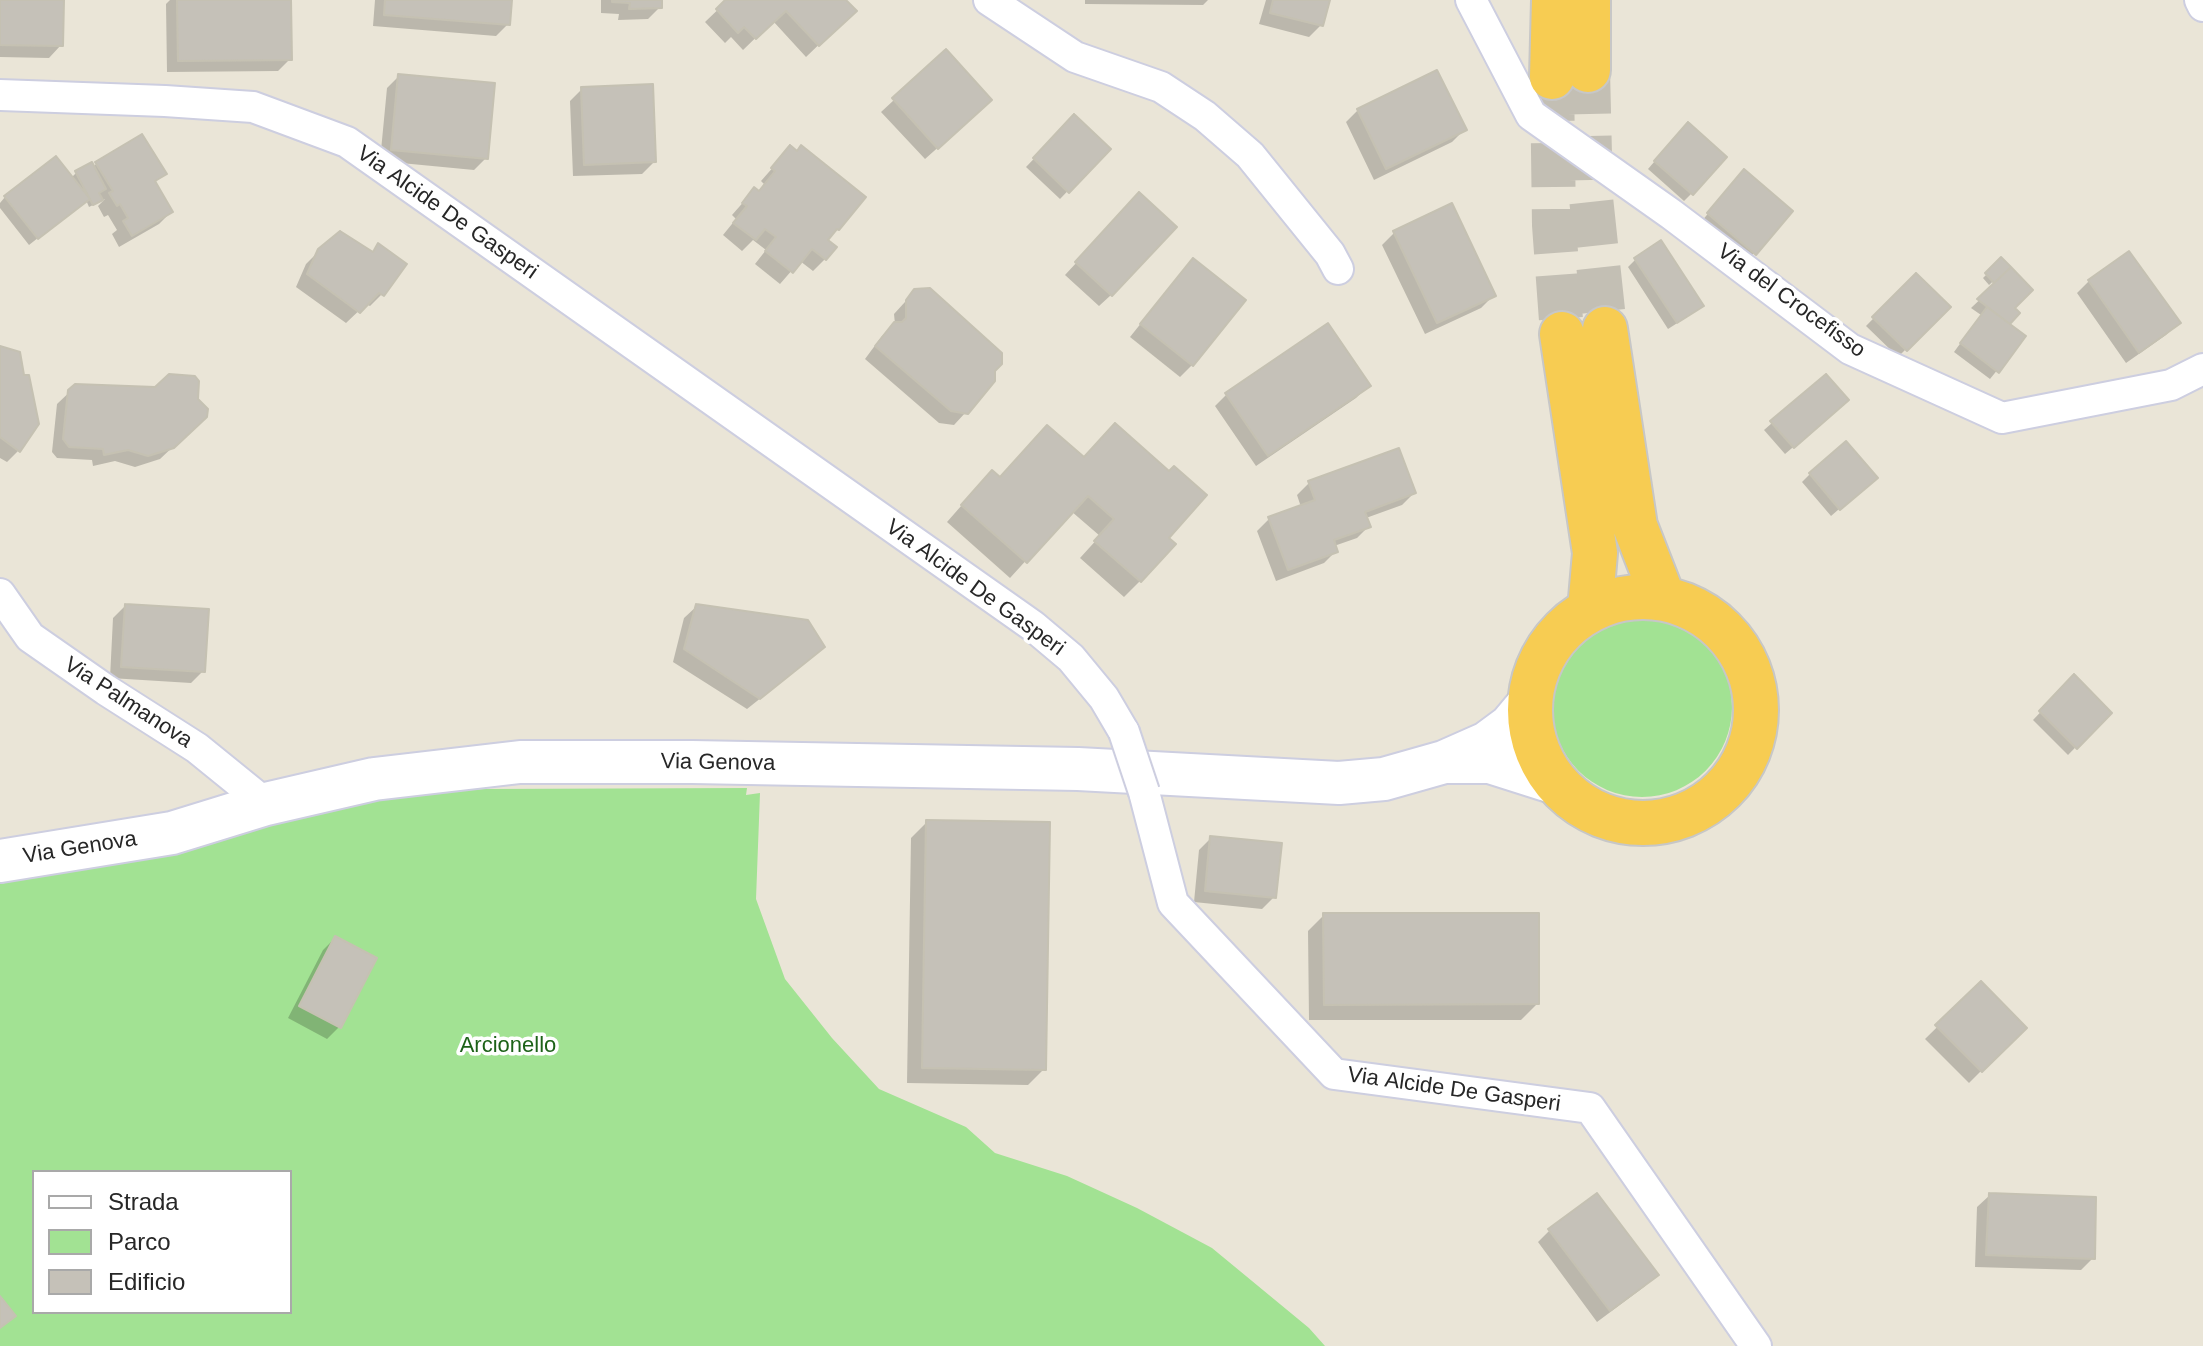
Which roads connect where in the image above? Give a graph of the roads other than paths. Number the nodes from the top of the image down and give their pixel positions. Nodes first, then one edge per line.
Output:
1 (989, 0) edge
2 (1471, 0) edge
3 (1554, 0) edge
4 (1588, 0) edge
5 (2200, 0) edge
6 (2203, 6) edge
7 (0, 95) edge
8 (1338, 269) dead end
9 (2203, 369) edge
10 (1663, 598) junction
11 (5, 602) edge
12 (1590, 610) junction
13 (1530, 702) junction
14 (1444, 762) junction
15 (1556, 783) junction
16 (266, 804) junction
17 (0, 861) edge
18 (1756, 1346) edge

1 - 8 street
2 - 9 street, Via del Crocefisso
3 - 4 highway
5 - 6 street
7 - 18 street, Via Alcide De Gasperi, bridge
10 - 12 highway, Via Genova
10 - 12 highway
10 - 15 highway, Via Genova
11 - 16 street, Via Palmanova
12 - 13 highway, Via Genova
13 - 14 main road, Via Genova
13 - 15 highway, Via Genova
14 - 15 main road, Via Genova
14 - 16 main road, Via Genova
16 - 17 main road, Via Genova

